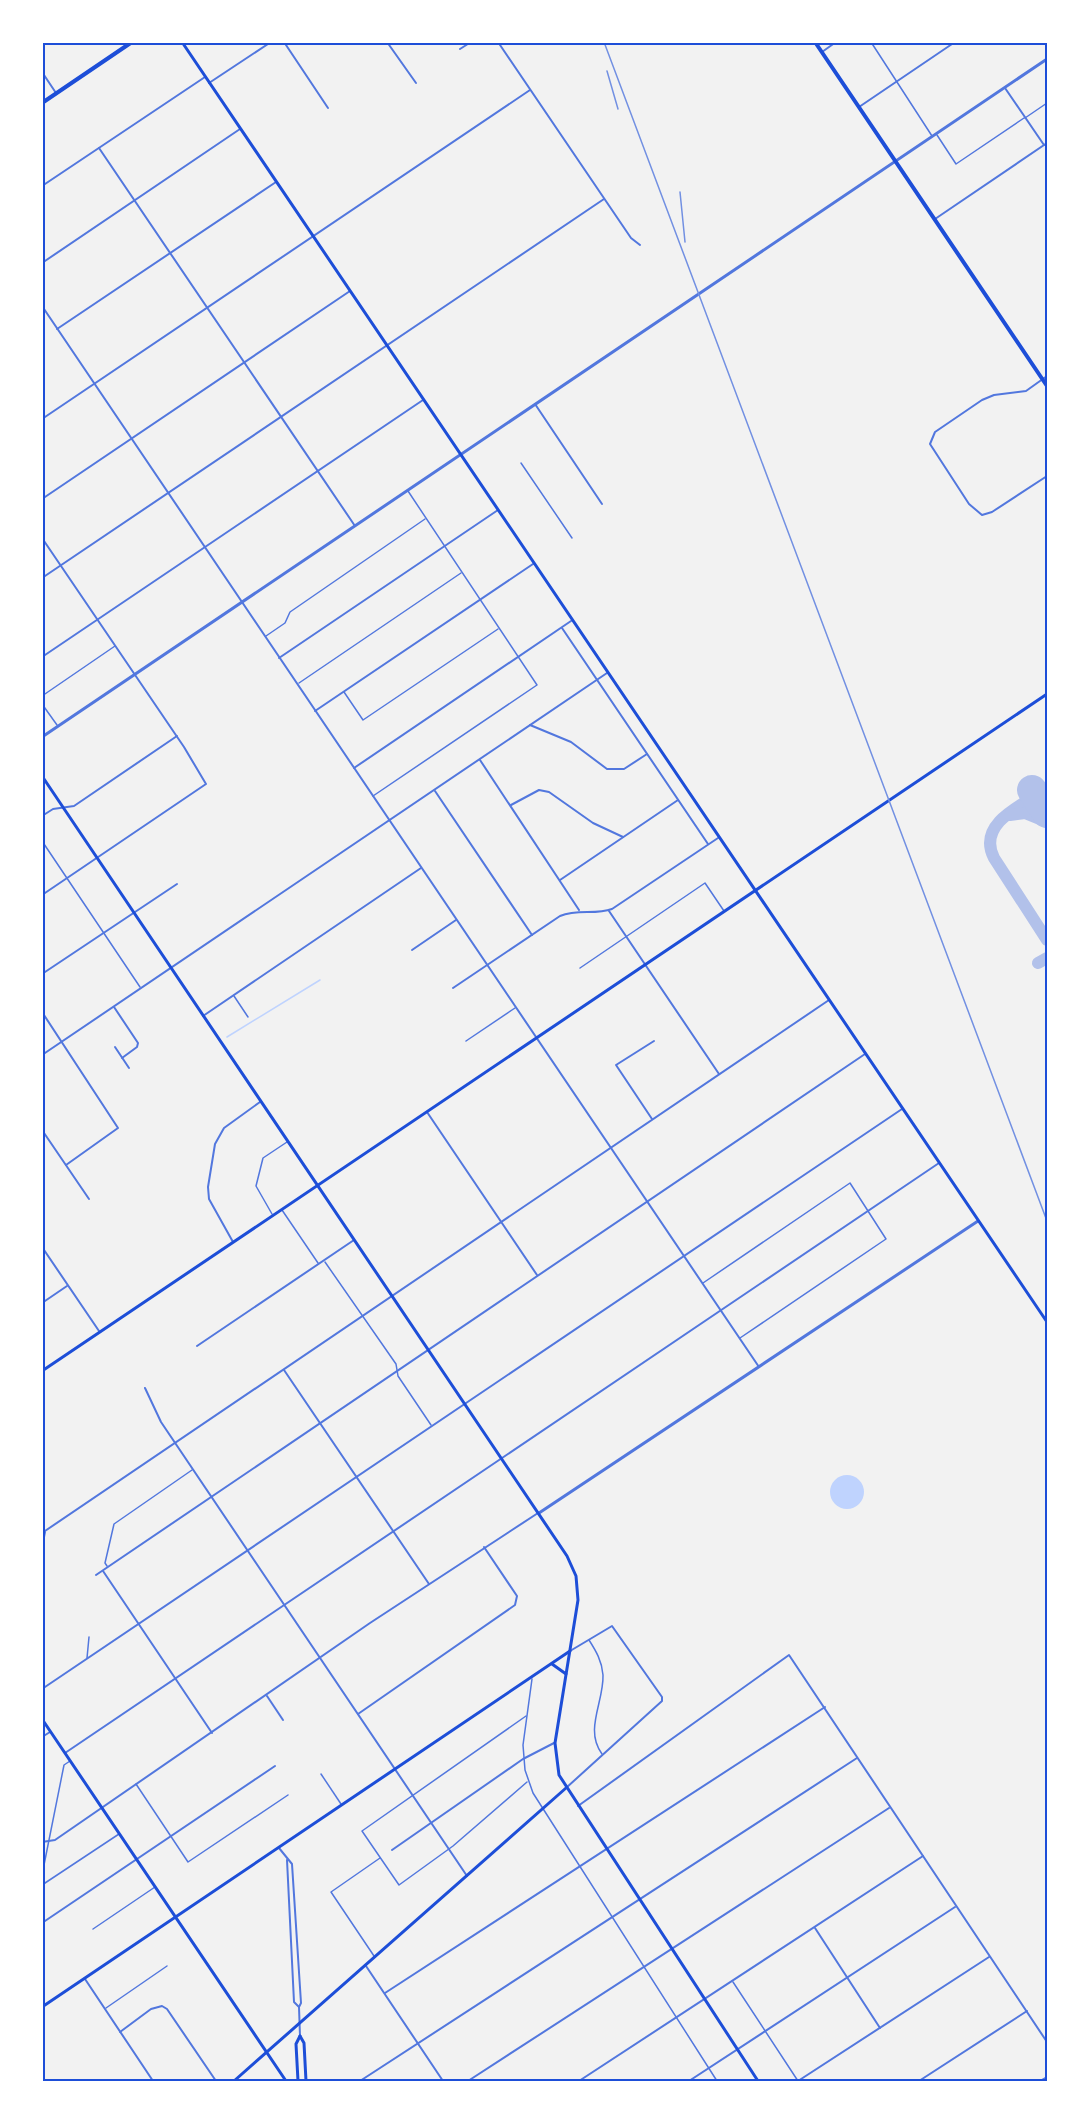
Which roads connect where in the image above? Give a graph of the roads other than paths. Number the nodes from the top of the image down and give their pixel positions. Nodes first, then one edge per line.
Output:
1 (132, 42) edge
2 (182, 42) edge
3 (271, 42) edge
4 (284, 42) edge
5 (387, 42) edge
6 (471, 42) edge
7 (498, 42) edge
8 (815, 42) edge
9 (836, 42) edge
10 (871, 42) edge
11 (955, 42) edge
12 (460, 50) dead end
13 (822, 52) junction
14 (1047, 59) edge
15 (42, 72) edge
16 (205, 77) junction
17 (897, 82) junction
18 (210, 83) junction
19 (416, 83) dead end
20 (1005, 87) junction
21 (530, 90) junction
22 (56, 93) junction
23 (42, 103) edge
24 (1047, 103) edge
25 (859, 107) junction
26 (328, 108) dead end
27 (1025, 118) junction
28 (240, 129) junction
29 (934, 135) junction
30 (1045, 144) edge
31 (99, 148) junction
32 (896, 162) junction
33 (276, 182) junction
34 (42, 186) edge
35 (604, 199) junction
36 (134, 200) junction
37 (935, 219) junction
38 (313, 237) junction
39 (640, 245) dead end
40 (170, 253) junction
41 (42, 262) edge
42 (350, 291) junction
43 (42, 306) edge
44 (207, 308) junction
45 (57, 329) junction
46 (387, 345) junction
47 (244, 362) junction
48 (1045, 378) edge
49 (94, 384) junction
50 (1047, 386) edge
51 (423, 400) junction
52 (536, 404) junction
53 (281, 417) junction
54 (42, 419) edge
55 (131, 439) junction
56 (460, 455) junction
57 (521, 463) dead end
58 (318, 471) junction
59 (1047, 476) edge
60 (407, 491) junction
61 (168, 493) junction
62 (42, 498) edge
63 (602, 504) dead end
64 (498, 510) junction
65 (426, 519) junction
66 (355, 526) junction
67 (42, 538) edge
68 (572, 538) dead end
69 (444, 546) junction
70 (205, 547) junction
71 (533, 564) junction
72 (61, 565) junction
73 (462, 572) junction
74 (42, 578) edge
75 (480, 600) junction
76 (242, 602) junction
77 (98, 620) junction
78 (571, 621) junction
79 (562, 627) junction
80 (500, 628) junction
81 (265, 637) junction
82 (115, 646) junction
83 (42, 657) edge
84 (519, 657) junction
85 (279, 658) junction
86 (607, 672) junction
87 (135, 675) junction
88 (597, 679) junction
89 (297, 684) junction
90 (344, 692) junction
91 (1047, 694) edge
92 (42, 696) edge
93 (42, 704) edge
94 (315, 711) junction
95 (530, 725) junction
96 (57, 727) junction
97 (177, 736) junction
98 (42, 737) edge
99 (647, 754) junction
100 (479, 759) junction
101 (354, 768) junction
102 (42, 776) edge
103 (434, 789) junction
104 (373, 796) junction
105 (678, 800) junction
106 (510, 805) junction
107 (63, 808) junction
108 (42, 816) edge
109 (389, 820) junction
110 (623, 837) junction
111 (718, 838) junction
112 (42, 841) edge
113 (709, 844) junction
114 (97, 859) junction
115 (421, 868) junction
116 (67, 878) junction
117 (560, 880) junction
118 (177, 884) dead end
119 (754, 891) junction
120 (42, 895) edge
121 (579, 910) junction
122 (609, 910) junction
123 (133, 912) junction
124 (724, 912) junction
125 (456, 920) junction
126 (104, 932) junction
127 (532, 935) junction
128 (626, 937) junction
129 (412, 950) dead end
130 (487, 965) junction
131 (645, 965) junction
132 (170, 968) junction
133 (580, 968) dead end
134 (42, 974) edge
135 (141, 987) junction
136 (453, 988) dead end
137 (234, 996) junction
138 (829, 1000) junction
139 (113, 1006) junction
140 (516, 1008) junction
141 (42, 1012) edge
142 (203, 1016) junction
143 (248, 1017) dead end
144 (536, 1037) junction
145 (62, 1041) junction
146 (465, 1041) dead end
147 (654, 1041) dead end
148 (115, 1047) dead end
149 (865, 1054) junction
150 (42, 1055) edge
151 (122, 1058) junction
152 (129, 1068) dead end
153 (719, 1074) junction
154 (261, 1101) junction
155 (902, 1108) junction
156 (427, 1112) junction
157 (652, 1119) junction
158 (42, 1130) edge
159 (288, 1141) junction
160 (610, 1148) junction
161 (939, 1163) junction
162 (66, 1165) junction
163 (318, 1185) junction
164 (89, 1199) dead end
165 (646, 1201) junction
166 (282, 1209) junction
167 (868, 1211) junction
168 (273, 1215) junction
169 (501, 1221) junction
170 (978, 1221) junction
171 (355, 1239) junction
172 (233, 1242) junction
173 (42, 1247) edge
174 (684, 1256) junction
175 (324, 1260) junction
176 (318, 1264) junction
177 (537, 1275) junction
178 (702, 1283) junction
179 (68, 1286) junction
180 (392, 1295) junction
181 (42, 1303) edge
182 (720, 1310) junction
183 (362, 1316) junction
184 (1047, 1322) edge
185 (99, 1331) junction
186 (739, 1339) junction
187 (197, 1346) dead end
188 (428, 1348) junction
189 (759, 1367) junction
190 (284, 1369) junction
191 (397, 1370) junction
192 (42, 1371) edge
193 (145, 1388) dead end
194 (465, 1404) junction
195 (319, 1422) junction
196 (431, 1426) junction
197 (175, 1443) junction
198 (501, 1458) junction
199 (193, 1470) junction
200 (356, 1477) junction
201 (211, 1497) junction
202 (539, 1513) junction
203 (44, 1532) edge
204 (393, 1532) junction
205 (42, 1547) edge
206 (484, 1547) junction
207 (248, 1550) junction
208 (108, 1567) junction
209 (102, 1571) junction
210 (96, 1575) dead end
211 (429, 1584) junction
212 (284, 1605) junction
213 (138, 1624) junction
214 (89, 1637) dead end
215 (588, 1639) junction
216 (570, 1651) junction
217 (87, 1659) junction
218 (320, 1659) junction
219 (552, 1664) junction
220 (566, 1674) junction
221 (532, 1677) junction
222 (175, 1679) junction
223 (42, 1689) edge
224 (267, 1696) junction
225 (825, 1707) junction
226 (358, 1714) junction
227 (526, 1716) junction
228 (42, 1719) edge
229 (283, 1720) dead end
230 (51, 1731) junction
231 (212, 1733) junction
232 (42, 1737) edge
233 (555, 1743) junction
234 (65, 1753) junction
235 (602, 1755) junction
236 (857, 1758) junction
237 (70, 1760) junction
238 (523, 1760) junction
239 (275, 1766) dead end
240 (395, 1769) junction
241 (321, 1774) dead end
242 (528, 1781) junction
243 (136, 1784) junction
244 (566, 1788) junction
245 (288, 1795) dead end
246 (413, 1795) junction
247 (342, 1805) junction
248 (578, 1806) junction
249 (102, 1807) junction
250 (890, 1808) junction
251 (543, 1811) junction
252 (430, 1822) junction
253 (119, 1833) junction
254 (171, 1836) junction
255 (42, 1842) edge
256 (49, 1842) junction
257 (279, 1848) junction
258 (448, 1848) junction
259 (606, 1848) junction
260 (392, 1850) dead end
261 (923, 1856) junction
262 (381, 1858) junction
263 (137, 1859) junction
264 (287, 1860) junction
265 (578, 1866) junction
266 (42, 1875) edge
267 (467, 1876) junction
268 (42, 1885) edge
269 (156, 1887) junction
270 (639, 1899) junction
271 (956, 1906) junction
272 (176, 1916) junction
273 (611, 1917) junction
274 (42, 1923) edge
275 (815, 1928) junction
276 (93, 1929) dead end
277 (672, 1950) junction
278 (375, 1957) junction
279 (988, 1957) junction
280 (366, 1965) junction
281 (167, 1966) dead end
282 (644, 1967) junction
283 (84, 1978) junction
284 (847, 1978) junction
285 (733, 1981) junction
286 (385, 1993) junction
287 (705, 2000) junction
288 (42, 2007) edge
289 (299, 2007) junction
290 (105, 2009) junction
291 (1027, 2011) junction
292 (677, 2018) junction
293 (301, 2021) junction
294 (880, 2028) junction
295 (765, 2031) junction
296 (120, 2032) junction
297 (300, 2036) junction
298 (1047, 2042) edge
299 (418, 2043) junction
300 (737, 2050) junction
301 (267, 2052) junction
302 (709, 2068) junction
303 (1047, 2077) edge
304 (285, 2080) edge
305 (153, 2081) edge
306 (216, 2081) edge
307 (234, 2081) edge
308 (298, 2081) edge
309 (306, 2081) edge
310 (360, 2081) edge
311 (443, 2081) edge
312 (468, 2081) edge
313 (579, 2081) edge
314 (689, 2081) edge
315 (717, 2081) edge
316 (758, 2081) edge
317 (798, 2081) edge
318 (919, 2081) edge
319 (1040, 2081) edge

1 - 22 main road
2 - 16 main road
3 - 18 street
4 - 26 street
5 - 19 street
6 - 12 street
7 - 21 street
8 - 13 main road
9 - 13 street
10 - 17 lane
11 - 17 street
13 - 25 main road
14 - 20 street
15 - 22 street
16 - 18 main road
16 - 31 street
17 - 25 street
17 - 29 lane
18 - 28 main road
20 - 27 street
20 - 29 street
21 - 35 street
21 - 38 street
22 - 23 main road
24 - 27 lane
25 - 32 main road
27 - 29 lane
27 - 30 street
28 - 33 main road
28 - 36 street
29 - 32 street
30 - 37 street
31 - 34 street
31 - 36 street
32 - 37 main road
32 - 52 street
33 - 38 main road
33 - 40 street
35 - 39 street
35 - 46 street
36 - 40 street
36 - 41 street
37 - 48 main road
38 - 42 main road
38 - 44 street
40 - 44 street
40 - 45 street
42 - 46 main road
42 - 47 street
43 - 45 street
44 - 47 street
44 - 49 street
45 - 49 street
46 - 51 main road
46 - 53 street
47 - 53 street
47 - 55 street
48 - 50 main road
48 - 59 street
49 - 54 street
49 - 55 street
51 - 56 main road
51 - 58 street
52 - 56 street
52 - 63 street
53 - 58 street
53 - 61 street
55 - 61 street
55 - 62 street
56 - 60 street
56 - 64 main road
57 - 68 lane
58 - 66 street
58 - 70 street
60 - 65 lane
60 - 66 street
61 - 70 street
61 - 72 street
64 - 69 street
64 - 71 main road
65 - 69 lane
65 - 81 lane
66 - 76 street
67 - 72 street
69 - 73 lane
69 - 85 street
70 - 76 street
70 - 77 street
71 - 75 street
71 - 78 main road
72 - 74 street
72 - 77 street
73 - 75 lane
73 - 89 lane
75 - 80 lane
75 - 90 street
76 - 81 street
76 - 87 street
77 - 82 street
77 - 83 street
78 - 79 street
78 - 86 main road
79 - 84 street
79 - 88 street
80 - 84 lane
80 - 90 lane
81 - 85 street
82 - 87 street
82 - 92 lane
84 - 101 street
84 - 104 lane
85 - 89 street
86 - 88 street
86 - 111 main road
87 - 96 street
87 - 97 street
88 - 95 street
88 - 99 street
89 - 94 street
90 - 94 street
91 - 119 main road
93 - 96 lane
94 - 101 street
95 - 99 street
95 - 100 street
96 - 98 street
97 - 107 street
97 - 114 street
99 - 105 street
100 - 103 street
100 - 106 street
101 - 104 street
102 - 107 main road
103 - 109 street
103 - 127 street
104 - 109 street
105 - 110 street
105 - 113 street
106 - 110 street
106 - 117 street
107 - 108 street
107 - 114 main road
109 - 115 street
109 - 132 street
110 - 117 street
111 - 113 street
111 - 119 main road
112 - 116 lane
113 - 122 street
114 - 116 street
114 - 123 main road
115 - 125 street
115 - 137 street
116 - 120 street
116 - 126 lane
117 - 121 street
118 - 123 street
119 - 124 main road
119 - 138 main road
121 - 122 street
121 - 127 street
122 - 128 street
123 - 126 street
123 - 132 main road
124 - 128 lane
124 - 131 main road
125 - 129 street
125 - 130 street
126 - 134 street
126 - 135 lane
127 - 130 street
128 - 131 street
128 - 133 lane
130 - 136 street
130 - 140 street
131 - 144 main road
131 - 153 street
132 - 135 street
132 - 142 main road
135 - 139 street
137 - 142 street
137 - 143 lane
138 - 149 main road
138 - 153 street
139 - 145 street
139 - 151 street
140 - 144 street
140 - 146 lane
141 - 145 street
142 - 154 main road
144 - 156 main road
144 - 160 street
145 - 150 street
145 - 162 street
147 - 157 street
148 - 151 street
149 - 155 main road
149 - 165 street
151 - 152 street
153 - 157 street
154 - 159 main road
154 - 172 street
155 - 161 main road
155 - 174 street
156 - 163 main road
156 - 169 street
157 - 160 street
158 - 162 street
159 - 163 main road
159 - 168 lane
160 - 165 street
160 - 169 street
161 - 167 street
161 - 170 main road
162 - 164 street
163 - 166 main road
163 - 171 main road
165 - 174 street
165 - 177 street
166 - 168 main road
166 - 176 lane
167 - 178 lane
167 - 182 street
167 - 186 lane
168 - 172 main road
169 - 177 street
169 - 180 street
170 - 184 main road
170 - 189 street
171 - 175 street
171 - 180 main road
172 - 185 main road
173 - 179 street
174 - 178 street
174 - 194 street
175 - 176 street
175 - 183 lane
176 - 187 street
177 - 188 street
178 - 182 street
179 - 181 street
179 - 185 street
180 - 183 street
180 - 188 main road
182 - 186 street
182 - 198 street
183 - 190 street
183 - 191 lane
185 - 192 main road
186 - 189 street
188 - 191 street
188 - 194 main road
189 - 202 street
190 - 195 street
190 - 197 street
191 - 195 street
191 - 196 lane
193 - 197 street
194 - 196 street
194 - 198 main road
195 - 200 street
195 - 201 street
196 - 200 street
197 - 199 street
197 - 203 street
198 - 202 main road
198 - 204 street
199 - 201 street
199 - 208 lane
200 - 204 street
200 - 207 street
201 - 207 street
201 - 208 street
202 - 206 street
202 - 216 main road
203 - 205 street
204 - 211 street
204 - 212 street
206 - 211 street
206 - 226 street
207 - 212 street
207 - 213 street
208 - 209 street
209 - 210 street
209 - 213 street
211 - 218 street
212 - 218 street
212 - 222 street
213 - 217 street
213 - 222 street
214 - 217 lane
215 - 216 street
215 - 235 lane
215 - 235 street
216 - 219 main road
216 - 220 main road
217 - 223 street
218 - 224 street
218 - 226 street
219 - 220 main road
219 - 221 main road
220 - 233 main road
221 - 227 lane
221 - 240 main road
222 - 231 street
222 - 234 street
224 - 229 street
224 - 231 street
225 - 236 street
225 - 248 street
225 - 259 street
226 - 240 street
227 - 238 lane
227 - 246 lane
228 - 230 main road
230 - 232 street
230 - 234 main road
231 - 243 street
233 - 238 street
233 - 244 main road
234 - 237 main road
235 - 244 street
236 - 250 street
236 - 270 street
237 - 249 main road
237 - 256 lane
238 - 242 lane
238 - 252 street
239 - 254 street
240 - 246 street
240 - 247 main road
241 - 247 lane
242 - 251 lane
242 - 258 lane
243 - 249 street
243 - 254 lane
244 - 248 main road
244 - 251 main road
245 - 254 lane
246 - 252 street
246 - 262 lane
247 - 257 main road
248 - 259 main road
249 - 253 main road
249 - 256 street
250 - 261 street
250 - 277 street
251 - 265 lane
251 - 267 main road
252 - 258 street
252 - 260 street
253 - 263 main road
253 - 268 lane
254 - 263 street
255 - 256 street
256 - 266 lane
257 - 264 street
257 - 272 main road
258 - 262 lane
258 - 267 street
259 - 265 street
259 - 270 main road
261 - 271 street
261 - 275 street
262 - 278 lane
263 - 269 main road
263 - 274 street
264 - 289 street
264 - 289 street
265 - 273 lane
265 - 286 street
267 - 278 main road
269 - 272 main road
269 - 276 lane
270 - 273 street
270 - 277 main road
271 - 279 street
271 - 284 street
272 - 283 main road
272 - 301 main road
273 - 282 lane
273 - 299 street
275 - 284 street
275 - 285 street
277 - 282 street
277 - 287 main road
278 - 280 main road
279 - 291 street
279 - 294 street
280 - 286 street
280 - 293 main road
281 - 290 lane
282 - 292 lane
282 - 312 street
283 - 288 main road
283 - 290 street
284 - 294 street
284 - 295 street
285 - 287 street
285 - 295 lane
286 - 299 street
287 - 292 street
287 - 300 main road
289 - 293 street
290 - 296 street
291 - 298 street
291 - 318 street
292 - 302 lane
292 - 313 street
293 - 297 street
293 - 301 main road
294 - 317 street
295 - 300 street
295 - 317 lane
296 - 305 street
296 - 306 street
297 - 308 main road
297 - 309 main road
299 - 310 street
299 - 311 street
300 - 302 street
300 - 316 main road
301 - 304 main road
301 - 307 main road
302 - 314 street
302 - 315 lane
303 - 319 street

